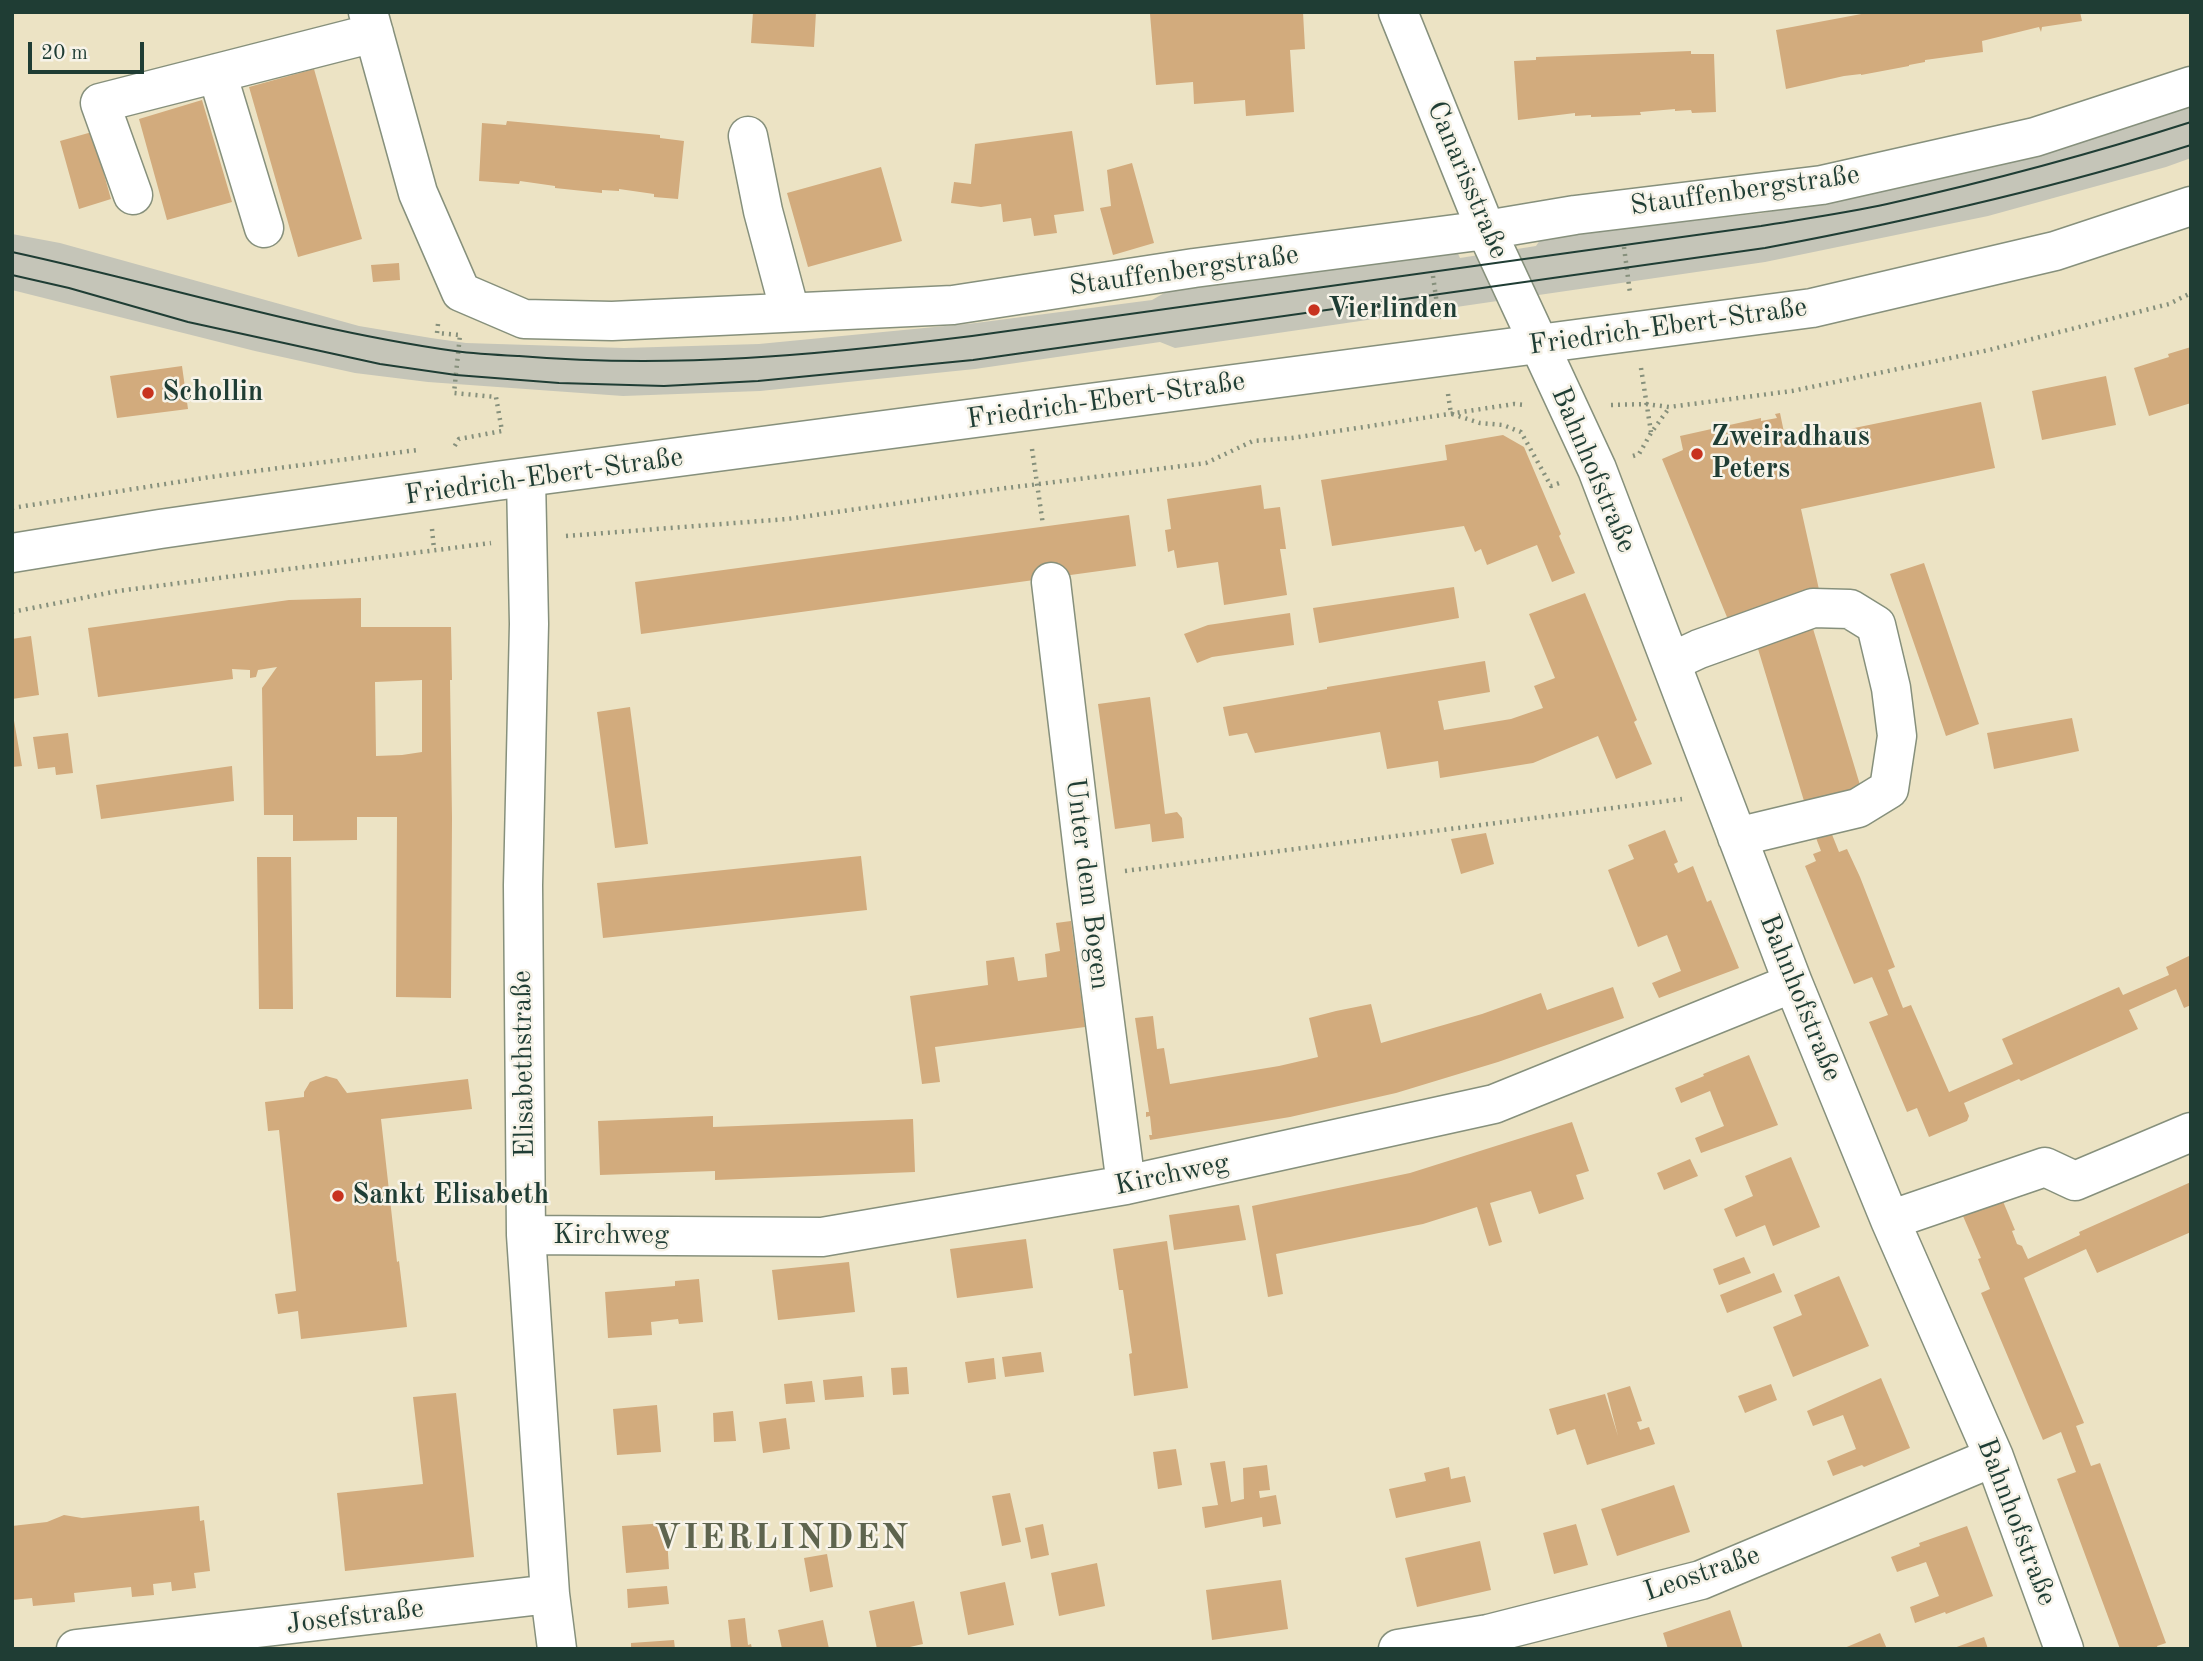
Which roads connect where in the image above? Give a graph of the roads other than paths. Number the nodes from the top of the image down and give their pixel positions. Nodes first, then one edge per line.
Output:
1 (1398, 12) edge
2 (371, 23) edge
3 (217, 73) junction
4 (2191, 86) edge
5 (748, 136) dead end
6 (133, 195) dead end
7 (2191, 206) edge
8 (264, 228) dead end
9 (1486, 230) junction
10 (790, 313) junction
11 (1539, 345) junction
12 (526, 478) junction
13 (12, 554) edge
14 (1051, 582) dead end
15 (1671, 662) junction
16 (1737, 837) junction
17 (1793, 983) junction
18 (2191, 1132) edge
19 (1126, 1185) junction
20 (1890, 1220) junction
21 (526, 1235) junction
22 (1994, 1457) junction
23 (550, 1594) junction
24 (76, 1649) edge
25 (557, 1649) edge
26 (1398, 1649) edge
27 (2064, 1649) edge

1 - 9 street, Canarisstraße
2 - 3 street
2 - 10 street, Stauffenbergstraße
3 - 6 street
3 - 8 street
4 - 9 street, Stauffenbergstraße
5 - 10 street
7 - 11 street, Friedrich-Ebert-Straße
9 - 10 street, Stauffenbergstraße
9 - 11 street, Canarisstraße
11 - 12 street, Friedrich-Ebert-Straße
11 - 15 street, Bahnhofstraße
12 - 13 street, Friedrich-Ebert-Straße
12 - 21 street, Elisabethstraße
14 - 19 street, Unter dem Bogen
15 - 16 street, Bahnhofstraße
15 - 16 street
16 - 17 street, Bahnhofstraße
17 - 19 street, Kirchweg
17 - 20 street, Bahnhofstraße
18 - 20 street
19 - 21 street, Kirchweg
20 - 22 street, Bahnhofstraße
21 - 23 street, Elisabethstraße
22 - 26 street, Leostraße
22 - 27 street, Bahnhofstraße
23 - 24 street, Josefstraße
23 - 25 street, Elisabethstraße

